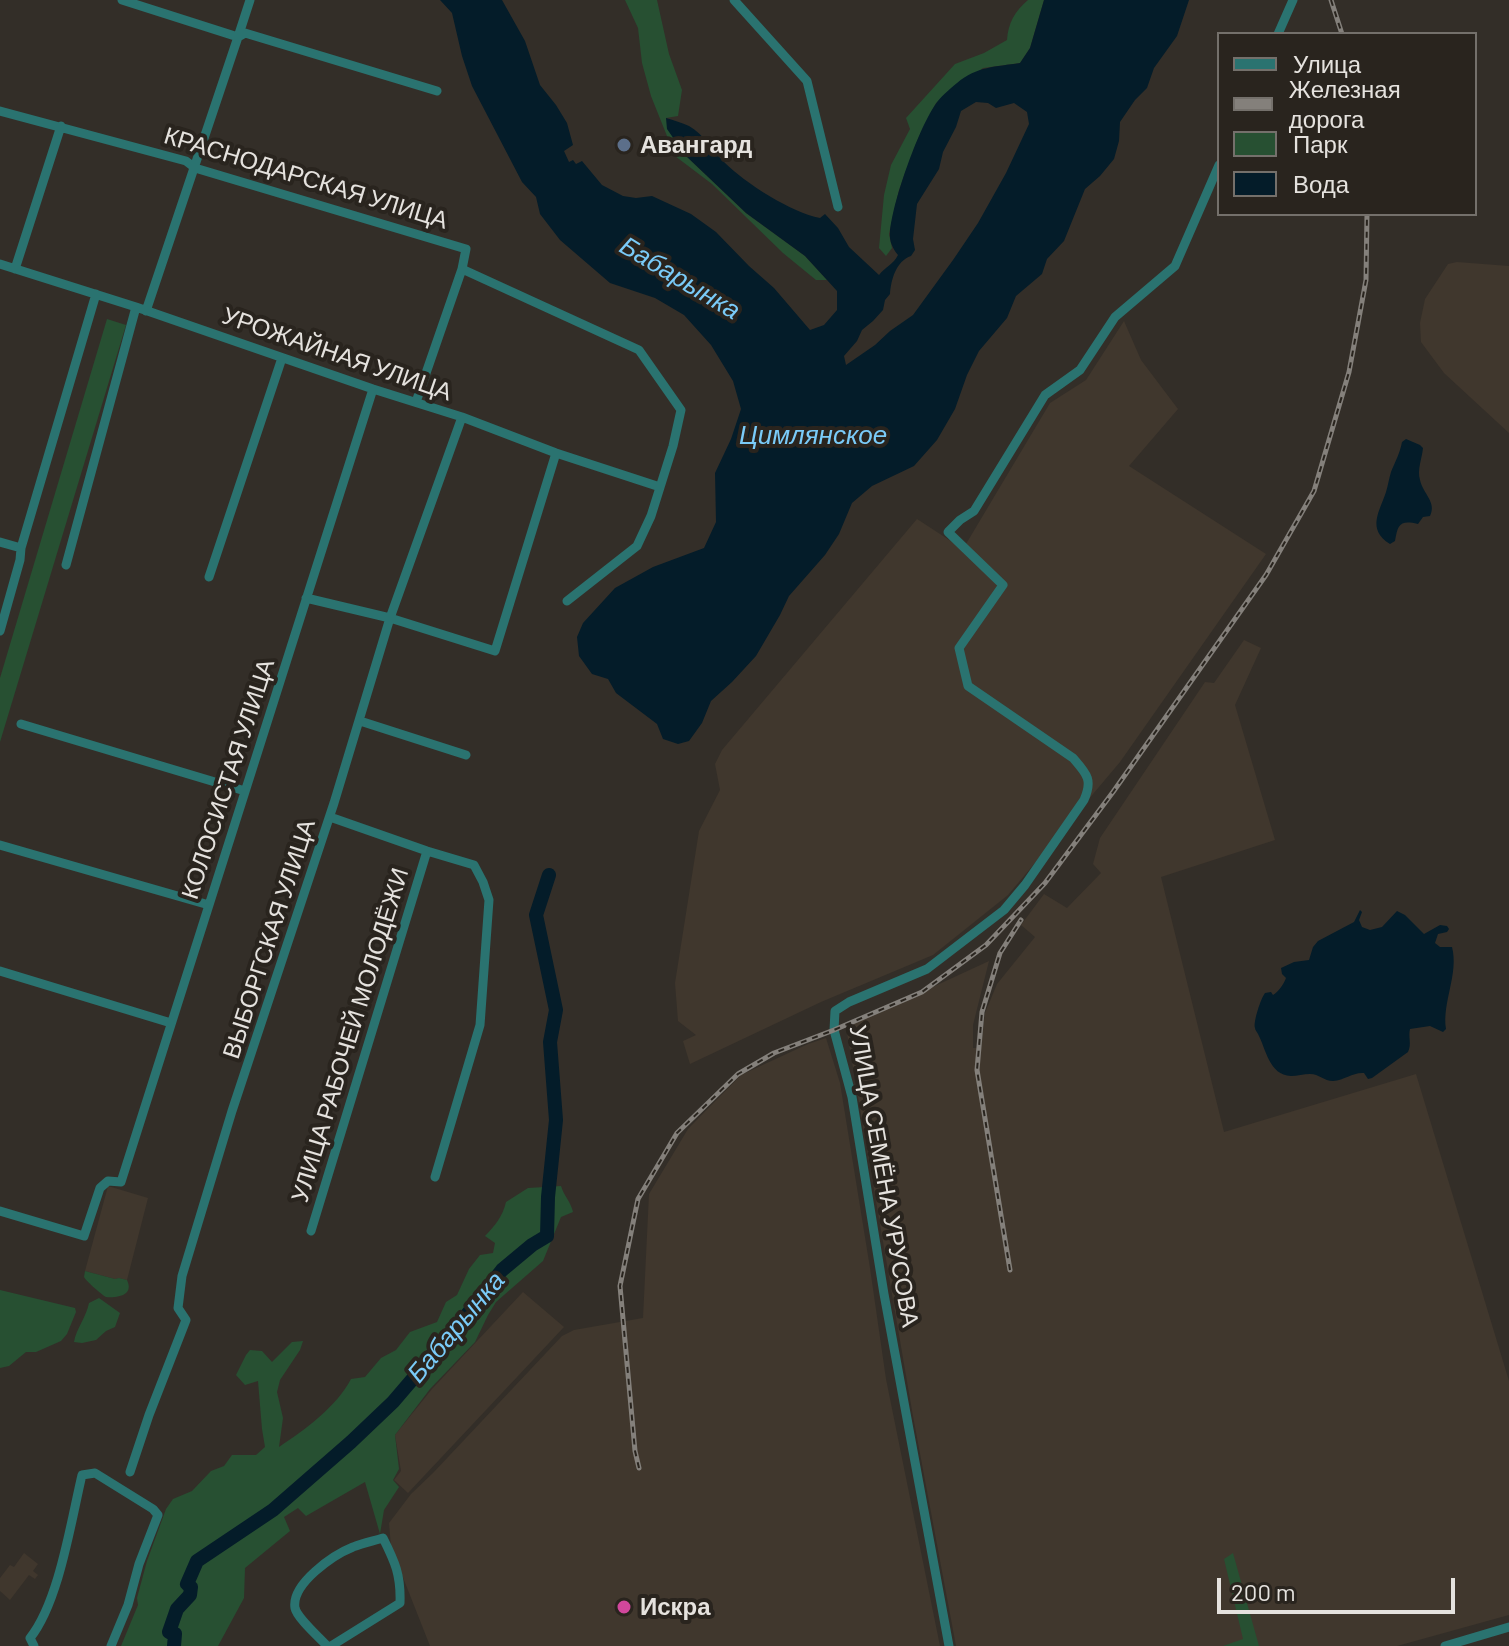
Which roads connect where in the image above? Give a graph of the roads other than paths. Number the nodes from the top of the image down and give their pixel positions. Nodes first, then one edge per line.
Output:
1 (122, 0) edge
2 (250, 0) edge
3 (734, 0) edge
4 (1293, 0) edge
5 (1279, 32) edge
6 (238, 37) junction
7 (437, 91) dead end
8 (0, 111) edge
9 (61, 126) junction
10 (195, 168) junction
11 (1217, 170) edge
12 (838, 207) dead end
13 (0, 264) edge
14 (15, 269) junction
15 (462, 269) junction
16 (96, 294) junction
17 (141, 309) junction
18 (282, 358) junction
19 (373, 389) junction
20 (416, 402) junction
21 (462, 417) junction
22 (556, 453) junction
23 (660, 487) junction
24 (0, 542) edge
25 (21, 548) junction
26 (66, 565) dead end
27 (209, 577) dead end
28 (306, 598) junction
29 (567, 601) dead end
30 (390, 618) junction
31 (0, 631) edge
32 (360, 721) junction
33 (21, 724) dead end
34 (466, 755) dead end
35 (245, 791) junction
36 (330, 817) junction
37 (0, 845) edge
38 (427, 851) junction
39 (209, 905) junction
40 (0, 971) edge
41 (171, 1023) junction
42 (435, 1177) dead end
43 (0, 1211) edge
44 (311, 1231) dead end
45 (130, 1472) dead end
46 (1509, 1627) edge
47 (34, 1646) edge
48 (111, 1646) edge
49 (329, 1646) edge
50 (949, 1646) edge
51 (1445, 1646) edge

1 - 6 street
2 - 6 street
3 - 12 street
4 - 5 street
6 - 7 street
6 - 10 street
8 - 9 street, КРАСНОДАРСКАЯ УЛИЦА
9 - 10 street, КРАСНОДАРСКАЯ УЛИЦА
9 - 14 street
10 - 15 street, КРАСНОДАРСКАЯ УЛИЦА
10 - 17 street
11 - 50 street, УЛИЦА СЕМЁНА УРУСОВА
13 - 14 street, УРОЖАЙНАЯ УЛИЦА
14 - 16 street, УРОЖАЙНАЯ УЛИЦА
15 - 20 street
15 - 23 street
16 - 17 street, УРОЖАЙНАЯ УЛИЦА
16 - 25 street
17 - 18 street, УРОЖАЙНАЯ УЛИЦА
17 - 26 street
18 - 19 street, УРОЖАЙНАЯ УЛИЦА
18 - 27 street
19 - 20 street, УРОЖАЙНАЯ УЛИЦА
19 - 28 street, КОЛОСИСТАЯ УЛИЦА
20 - 21 street, УРОЖАЙНАЯ УЛИЦА
21 - 22 street, УРОЖАЙНАЯ УЛИЦА
21 - 30 street, ВЫБОРГСКАЯ УЛИЦА
22 - 23 street, УРОЖАЙНАЯ УЛИЦА
22 - 30 street
23 - 29 street
24 - 25 street
25 - 31 street
28 - 30 street
28 - 35 street, КОЛОСИСТАЯ УЛИЦА
30 - 32 street, ВЫБОРГСКАЯ УЛИЦА
32 - 34 street
32 - 36 street, ВЫБОРГСКАЯ УЛИЦА
33 - 35 street
35 - 39 street, КОЛОСИСТАЯ УЛИЦА
36 - 38 street
36 - 45 street, ВЫБОРГСКАЯ УЛИЦА
37 - 39 street
38 - 42 street
38 - 44 street, УЛИЦА РАБОЧЕЙ МОЛОДЁЖИ
39 - 41 street, КОЛОСИСТАЯ УЛИЦА
40 - 41 street
41 - 43 street, КОЛОСИСТАЯ УЛИЦА
46 - 51 street
47 - 48 street
49 - 49 street

